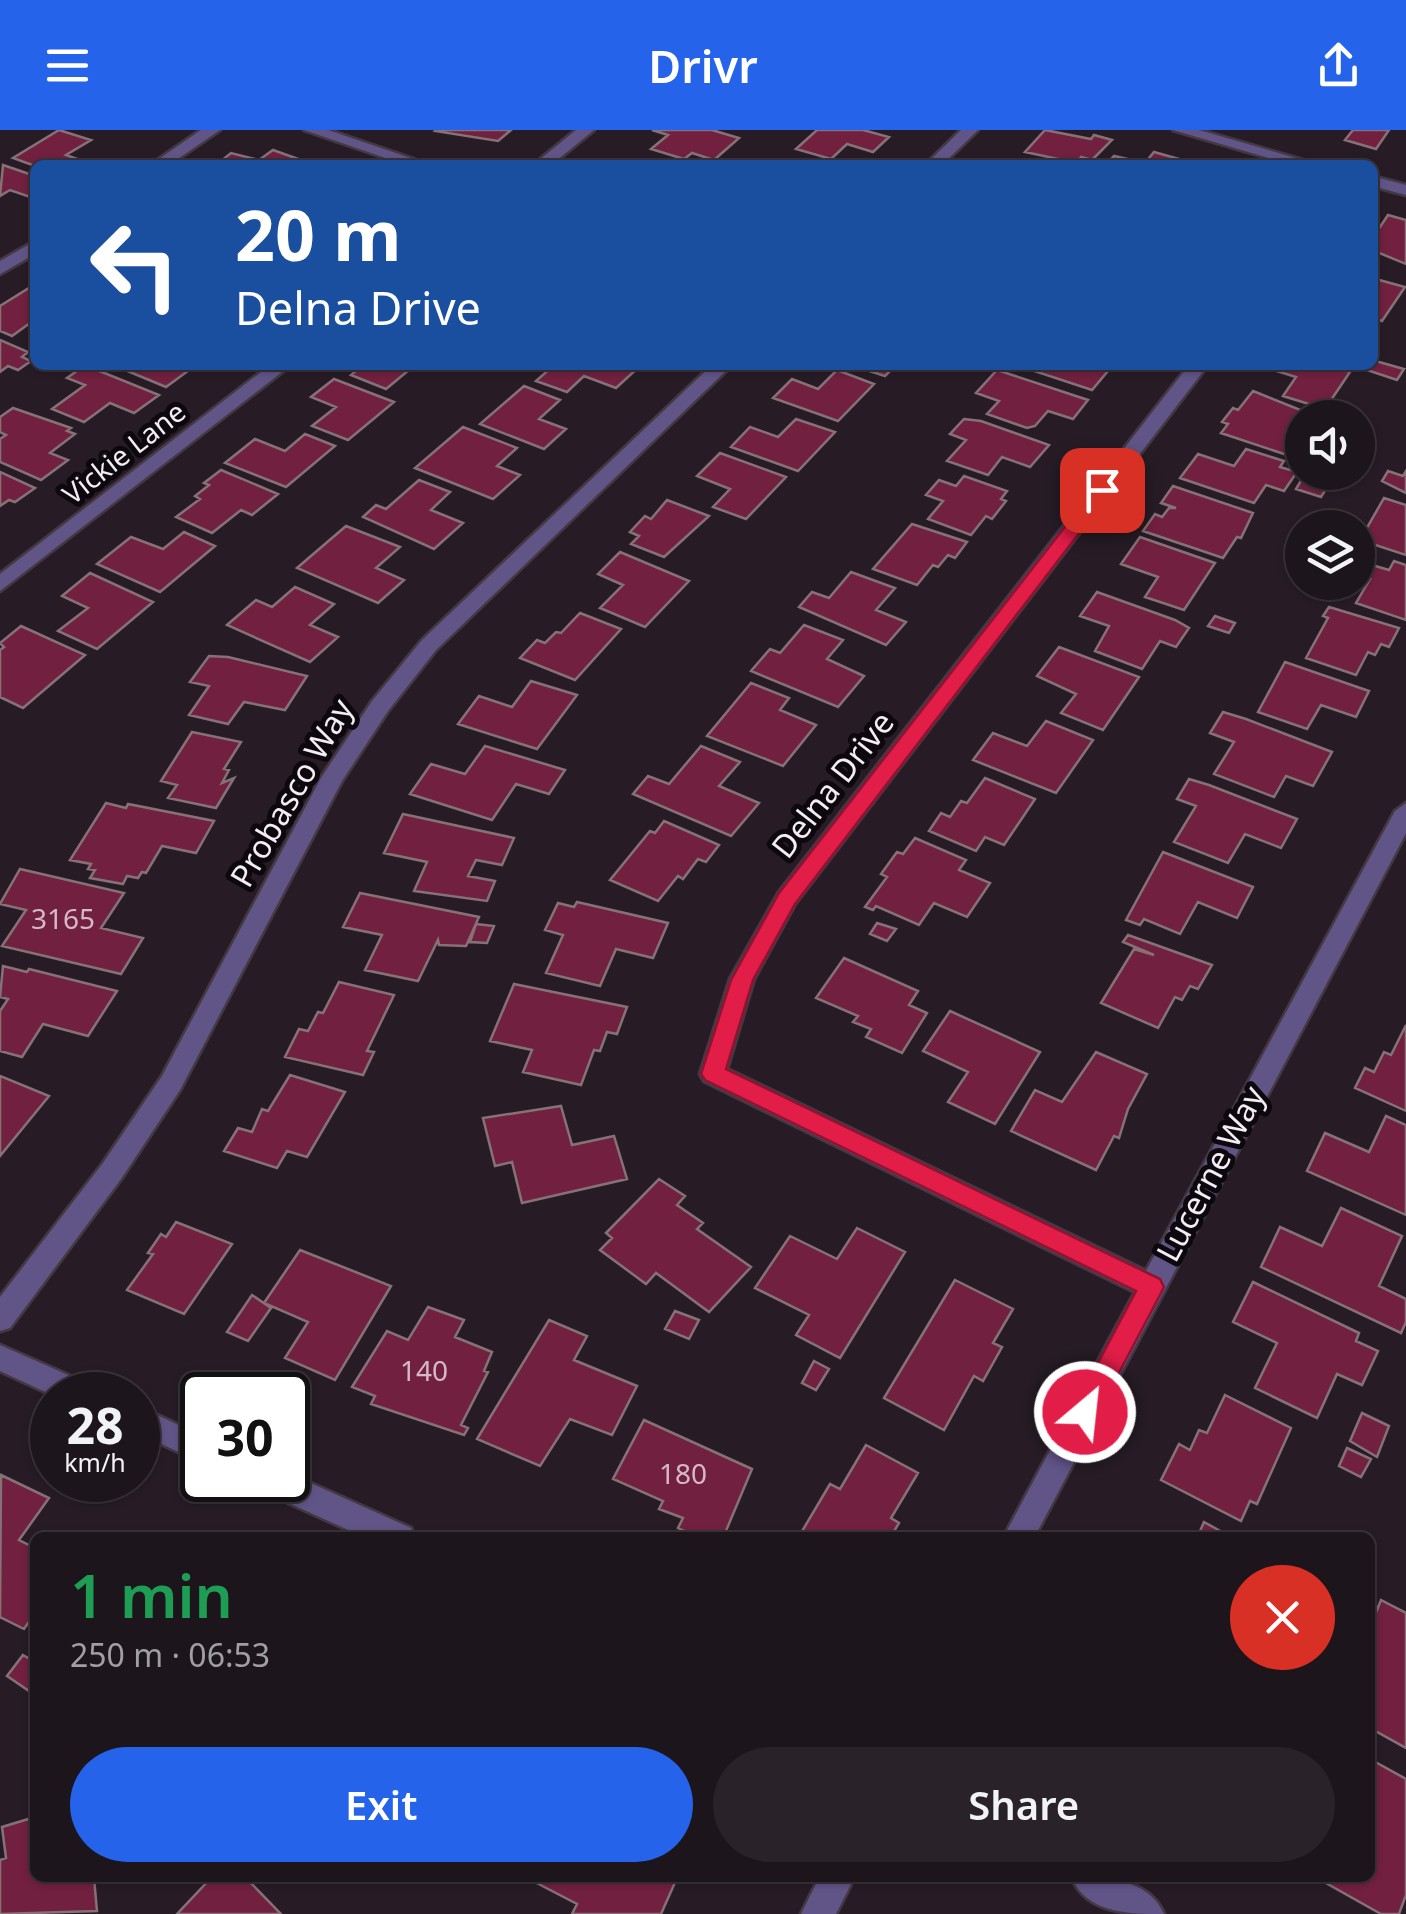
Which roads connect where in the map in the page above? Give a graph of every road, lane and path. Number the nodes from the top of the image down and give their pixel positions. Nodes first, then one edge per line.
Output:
1 (212, 130) edge
2 (312, 130) edge
3 (586, 130) edge
4 (970, 130) edge
5 (1181, 130) edge
6 (166, 160) edge
7 (407, 160) edge
8 (547, 160) edge
9 (938, 160) edge
10 (1293, 160) edge
11 (1378, 183) edge
12 (1406, 190) edge
13 (30, 249) edge
14 (0, 269) edge
15 (276, 370) edge
16 (718, 370) edge
17 (1195, 370) edge
18 (0, 584) edge
19 (1406, 811) edge
20 (1151, 1287) junction
21 (0, 1319) edge
22 (0, 1358) edge
23 (32, 1372) edge
24 (310, 1498) edge
25 (387, 1532) edge
26 (1021, 1532) edge
27 (835, 1882) edge
28 (1095, 1882) edge
29 (818, 1914) edge
30 (1147, 1914) edge

1 - 6 street
2 - 7 street
3 - 8 street
4 - 9 street
5 - 10 street
11 - 12 street
13 - 14 street
15 - 18 street, Vickie Lane
16 - 21 street, Probasco Way
17 - 20 street, Delna Drive
19 - 20 street, Lucerne Way
20 - 26 street, Lucerne Way
22 - 23 street
24 - 25 street
27 - 29 street
28 - 30 street

